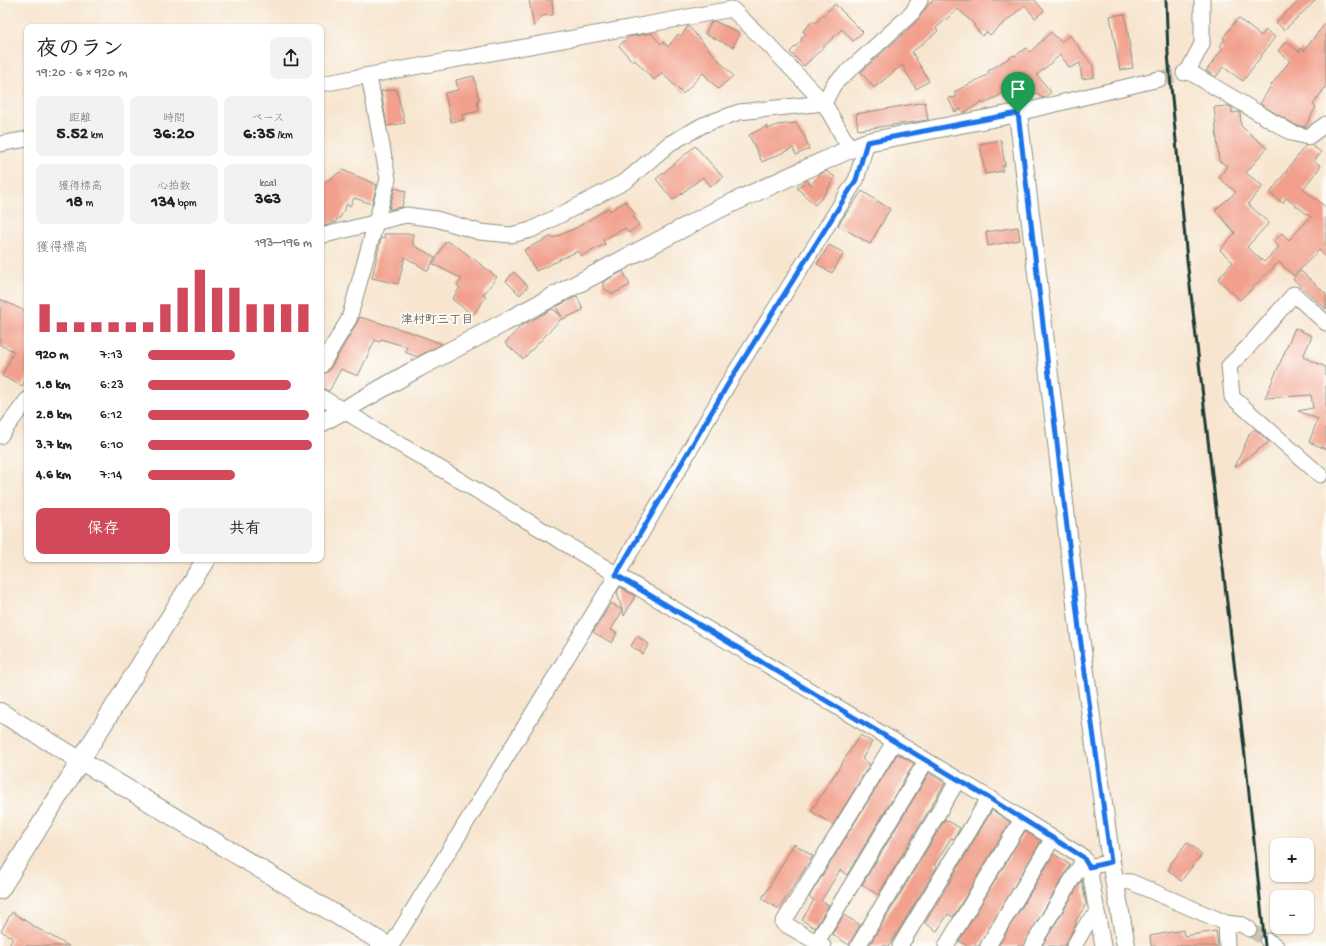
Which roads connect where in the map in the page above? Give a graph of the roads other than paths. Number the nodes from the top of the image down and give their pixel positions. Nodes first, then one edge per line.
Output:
1 (920, 0) edge
2 (1202, 0) edge
3 (369, 76) junction
4 (1158, 79) tunnel mouth
5 (324, 84) edge
6 (824, 103) junction
7 (1018, 113) junction
8 (1326, 124) edge
9 (24, 140) edge
10 (867, 142) junction
11 (0, 144) edge
12 (850, 149) junction
13 (377, 221) junction
14 (324, 235) edge
15 (1326, 323) edge
16 (324, 361) edge
17 (324, 399) edge
18 (342, 410) junction
19 (23, 415) edge
20 (324, 421) edge
21 (0, 436) edge
22 (1320, 475) dead end
23 (204, 562) edge
24 (616, 575) junction
25 (0, 712) edge
26 (894, 742) junction
27 (81, 761) junction
28 (926, 761) junction
29 (958, 780) junction
30 (989, 798) junction
31 (1022, 819) junction
32 (1053, 838) junction
33 (1086, 862) junction
34 (1111, 862) junction
35 (1114, 881) junction
36 (0, 890) edge
37 (1097, 916) junction
38 (1226, 923) junction
39 (1249, 929) tunnel mouth
40 (820, 944) edge
41 (388, 946) edge
42 (391, 946) edge
43 (858, 946) edge
44 (900, 946) edge
45 (946, 946) edge
46 (988, 946) edge
47 (1032, 946) edge
48 (1074, 946) edge
49 (1103, 946) edge
50 (1126, 946) edge
51 (1227, 946) edge

1 - 6 street
2 - 8 street
3 - 5 street
3 - 6 street
3 - 13 street
4 - 7 street
6 - 12 street
6 - 13 street
7 - 10 street
7 - 34 street
9 - 11 street
10 - 12 street
10 - 24 street
12 - 18 street
13 - 14 street
13 - 16 street
15 - 22 street
17 - 18 street
18 - 20 street
18 - 24 street
19 - 21 street
23 - 27 street
24 - 26 street
24 - 42 street
25 - 27 street
26 - 28 street
26 - 40 street
27 - 36 street
27 - 41 street
28 - 29 street
28 - 40 street
29 - 30 street
29 - 43 street
30 - 31 street
30 - 44 street
31 - 32 street
31 - 45 street
32 - 33 street
32 - 46 street
33 - 34 street
33 - 37 street
33 - 47 street
34 - 35 street
35 - 38 street
35 - 50 street
37 - 48 street
37 - 49 street
38 - 39 street
38 - 51 street

